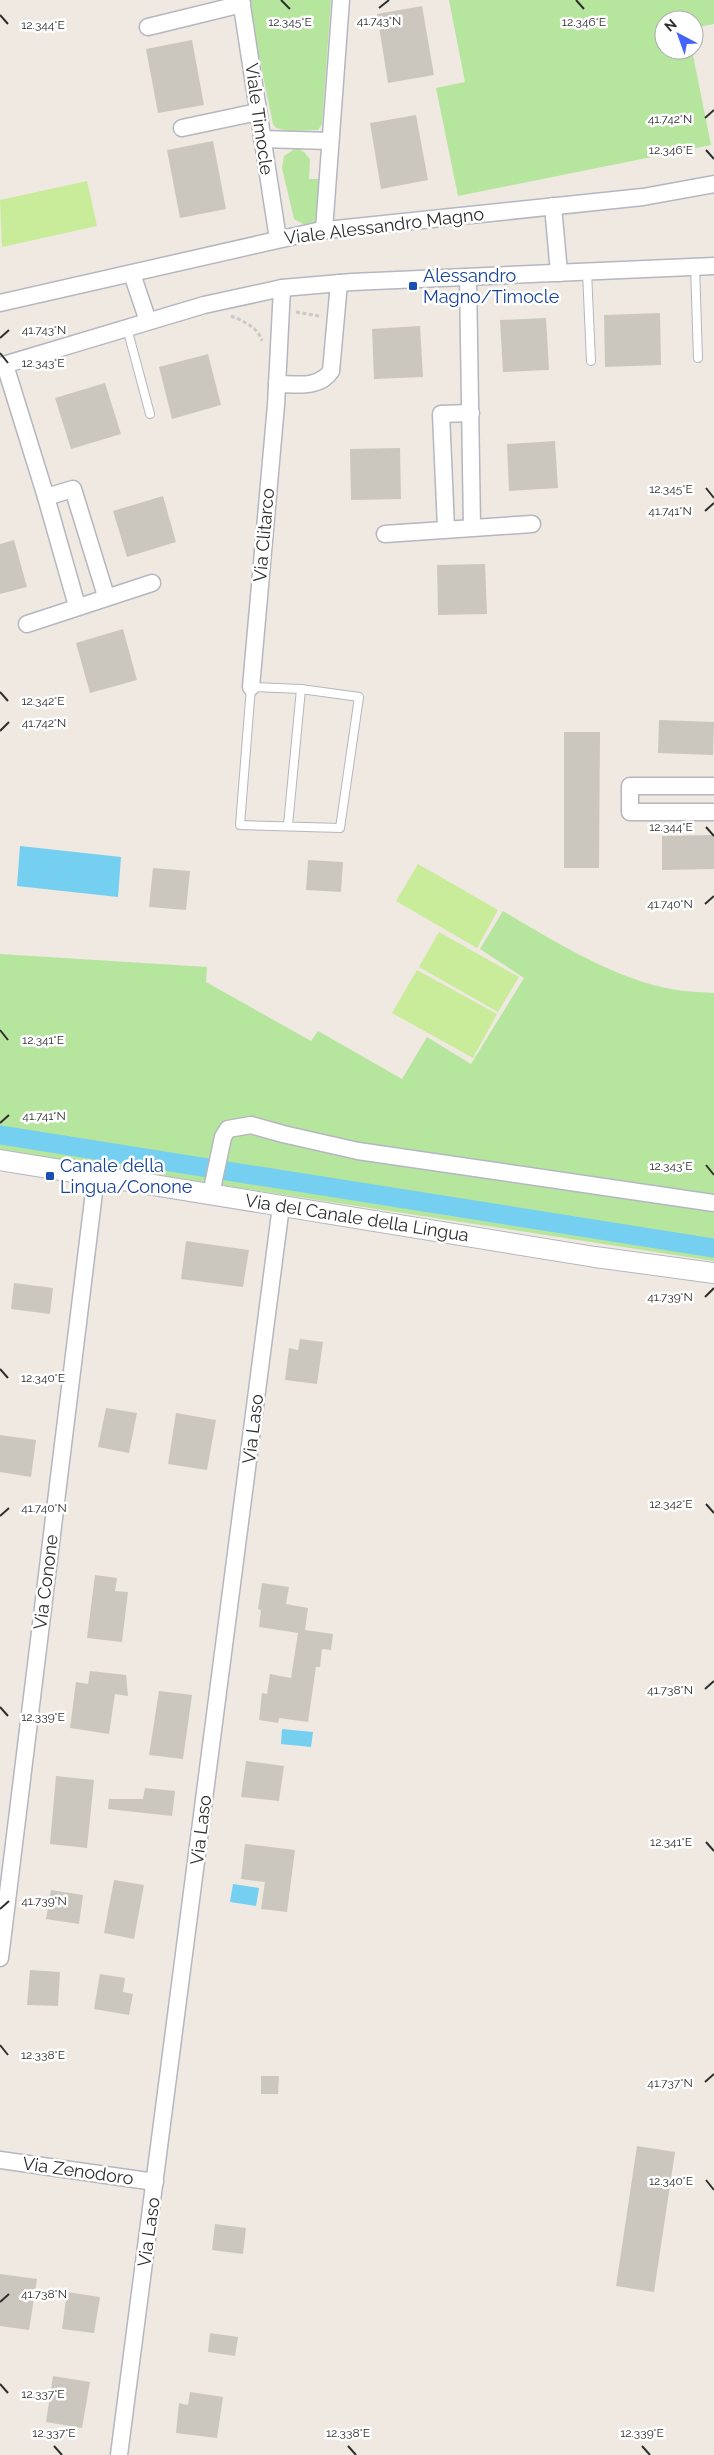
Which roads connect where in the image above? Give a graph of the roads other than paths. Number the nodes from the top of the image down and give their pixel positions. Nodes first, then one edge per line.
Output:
1 (341, 0) edge
2 (241, 2) edge
3 (148, 27) dead end
4 (258, 112) junction
5 (182, 128) dead end
6 (262, 139) junction
7 (330, 141) junction
8 (714, 184) edge
9 (553, 206) junction
10 (324, 230) junction
11 (278, 239) junction
12 (695, 266) junction
13 (714, 266) edge
14 (587, 272) junction
15 (559, 273) junction
16 (132, 274) junction
17 (468, 278) junction
18 (339, 283) junction
19 (282, 288) junction
20 (0, 304) edge
21 (148, 322) junction
22 (127, 328) junction
23 (698, 358) dead end
24 (591, 361) dead end
25 (3, 366) edge
26 (277, 384) junction
27 (471, 413) junction
28 (150, 414) dead end
29 (46, 497) junction
30 (532, 524) dead end
31 (472, 527) junction
32 (446, 528) junction
33 (385, 534) dead end
34 (152, 582) dead end
35 (106, 596) junction
36 (77, 606) junction
37 (27, 624) dead end
38 (251, 687) junction
39 (301, 689) junction
40 (714, 786) edge
41 (714, 812) edge
42 (288, 825) junction
43 (0, 1160) edge
44 (96, 1176) junction
45 (213, 1186) junction
46 (714, 1203) edge
47 (281, 1206) junction
48 (714, 1274) edge
49 (0, 1958) edge
50 (0, 2160) edge
51 (155, 2182) junction
52 (119, 2455) edge

1 - 7 street
2 - 3 street
2 - 4 street, Viale Timocle
4 - 5 street
4 - 6 street, Viale Timocle
6 - 7 street
6 - 11 street, Viale Timocle
7 - 10 street
8 - 9 street, Viale Alessandro Magno
9 - 10 street, Viale Alessandro Magno
9 - 15 street
10 - 11 street, Viale Alessandro Magno
11 - 16 street, Viale Alessandro Magno
12 - 13 street
12 - 14 street
12 - 23 lane
14 - 15 street
14 - 24 lane
15 - 17 street
16 - 20 street, Viale Alessandro Magno
16 - 21 street
17 - 18 street
17 - 27 street
18 - 19 street
18 - 26 street
19 - 21 street
19 - 26 street, Via Clitarco
21 - 22 street
22 - 25 street
22 - 28 lane
25 - 29 street
26 - 38 street, Via Clitarco
27 - 31 street
27 - 32 street
29 - 35 street
29 - 36 street
30 - 31 street
31 - 32 street
32 - 33 street
34 - 35 street
35 - 36 street
36 - 37 street
38 - 39 lane, Via Clitarco
38 - 42 lane, Via Clitarco
39 - 42 lane
39 - 42 lane, Via Clitarco
40 - 41 street
43 - 44 street, Via del Canale della Lingua
44 - 45 street, Via del Canale della Lingua
44 - 49 street, Via Conone
45 - 46 street
45 - 47 street, Via del Canale della Lingua
47 - 48 street, Via del Canale della Lingua
47 - 51 street, Via Laso
50 - 51 street, Via Zenodoro
51 - 52 street, Via Laso

